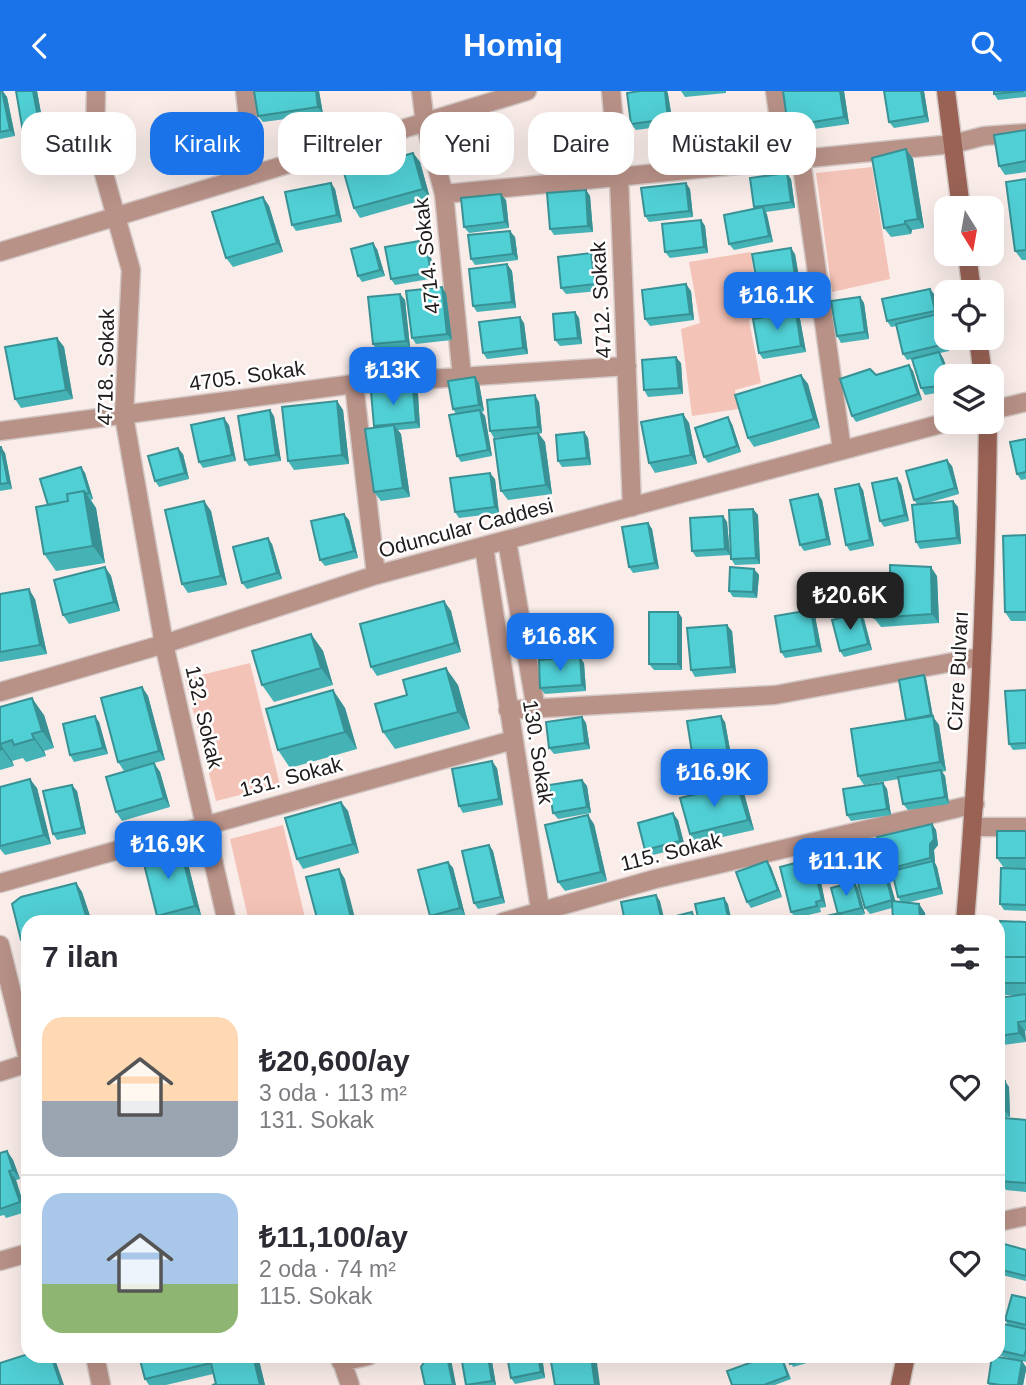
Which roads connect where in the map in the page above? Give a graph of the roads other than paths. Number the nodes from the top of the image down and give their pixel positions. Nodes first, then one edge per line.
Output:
1 (96, 91) edge
2 (245, 91) edge
3 (421, 91) edge
4 (527, 91) edge
5 (611, 91) edge
6 (775, 91) edge
7 (946, 91) edge
8 (247, 112) edge
9 (424, 112) edge
10 (460, 112) edge
11 (780, 112) edge
12 (420, 124) edge
13 (1026, 132) edge
14 (953, 144) junction
15 (816, 158) edge
16 (264, 171) edge
17 (648, 174) edge
18 (251, 175) edge
19 (439, 175) edge
20 (796, 175) edge
21 (619, 177) junction
22 (444, 194) junction
23 (960, 196) edge
24 (117, 216) junction
25 (0, 252) edge
26 (627, 366) junction
27 (462, 377) junction
28 (354, 384) junction
29 (1026, 402) edge
30 (1004, 407) edge
31 (124, 416) junction
32 (934, 426) edge
33 (0, 431) edge
34 (988, 434) edge
35 (842, 450) junction
36 (632, 507) junction
37 (507, 541) junction
38 (484, 547) junction
39 (376, 575) junction
40 (164, 645) junction
41 (980, 657) junction
42 (0, 692) edge
43 (536, 709) junction
44 (508, 710) junction
45 (513, 740) junction
46 (975, 804) junction
47 (206, 825) junction
48 (973, 827) junction
49 (1026, 827) edge
50 (0, 883) edge
51 (225, 915) edge
52 (542, 915) edge
53 (551, 915) edge
54 (966, 915) edge
55 (0, 945) edge
56 (21, 1030) edge
57 (21, 1065) edge
58 (0, 1072) edge
59 (1026, 1216) edge
60 (1005, 1220) edge
61 (21, 1255) edge
62 (0, 1261) edge
63 (96, 1363) edge
64 (342, 1363) edge
65 (905, 1363) edge
66 (101, 1385) edge
67 (349, 1385) edge
68 (900, 1385) edge

1 - 24 street, 4718. Sokak
2 - 8 street
3 - 9 street, 4714. Sokak
4 - 10 street
5 - 21 street, 4712. Sokak
6 - 11 street
7 - 14 main road
12 - 16 street
13 - 14 street
14 - 15 street
14 - 23 main road
17 - 21 street
18 - 24 street
19 - 22 street, 4714. Sokak
20 - 35 street
21 - 22 street
21 - 26 street, 4712. Sokak
22 - 27 street, 4714. Sokak
24 - 25 street
24 - 31 street, 4718. Sokak
26 - 27 street, 4705. Sokak
26 - 36 street, 4712. Sokak
27 - 28 street, 4705. Sokak
28 - 31 street, 4705. Sokak
28 - 39 street
29 - 30 street
31 - 33 street, 4705. Sokak
31 - 40 street, 4718. Sokak
32 - 35 street, Oduncular Caddesi
34 - 41 main road, Cizre Bulvarı
35 - 36 street, Oduncular Caddesi
36 - 37 street, Oduncular Caddesi
37 - 38 street, Oduncular Caddesi
37 - 43 street, 130. Sokak
38 - 39 street, Oduncular Caddesi
38 - 44 street, 130. Sokak
39 - 40 street, Oduncular Caddesi
40 - 42 street, Oduncular Caddesi
40 - 47 street, 132. Sokak
41 - 43 street
41 - 46 main road, Cizre Bulvarı
43 - 44 street
44 - 45 street, 130. Sokak
45 - 47 street, 131. Sokak
45 - 52 street, 130. Sokak
46 - 48 main road, Cizre Bulvarı
46 - 53 street, 115. Sokak
47 - 50 street, 131. Sokak
47 - 51 street, 132. Sokak
48 - 49 street
48 - 54 main road, Cizre Bulvarı
55 - 56 street
57 - 58 street
59 - 60 street
61 - 62 street
63 - 66 street
64 - 67 street
65 - 68 main road

